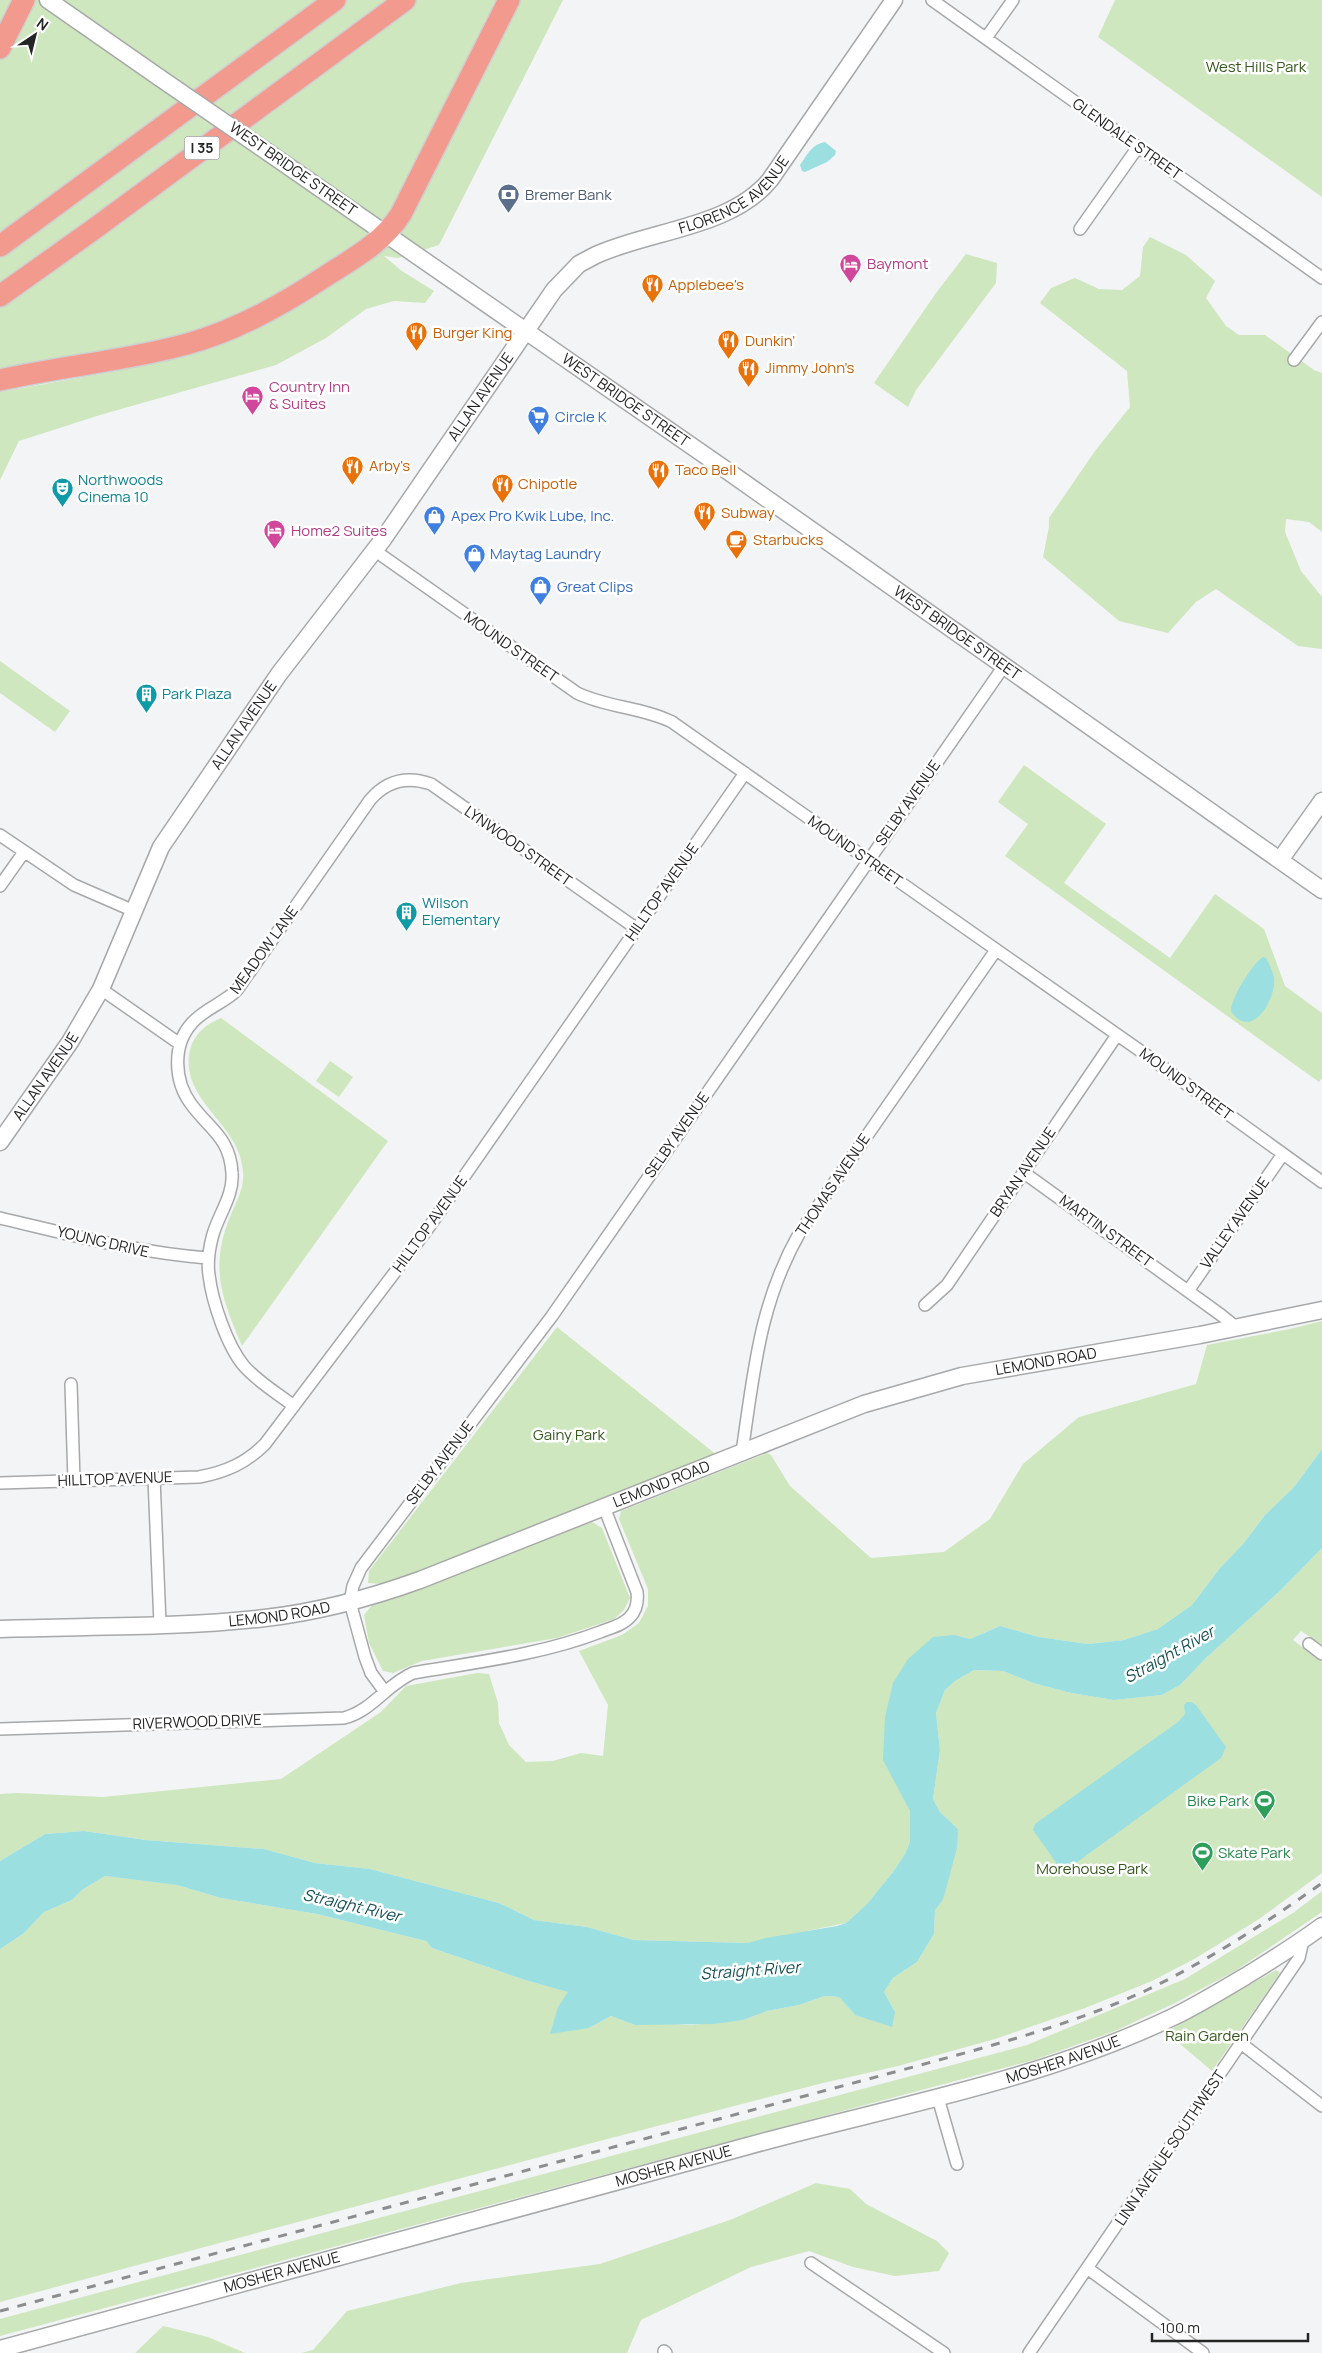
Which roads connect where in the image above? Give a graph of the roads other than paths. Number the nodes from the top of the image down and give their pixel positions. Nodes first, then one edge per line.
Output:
1 (24, 0) edge
2 (48, 0) edge
3 (335, 0) edge
4 (405, 0) edge
5 (509, 0) edge
6 (894, 0) edge
7 (932, 0) edge
8 (1013, 0) edge
9 (986, 38) junction
10 (0, 48) edge
11 (1138, 147) junction
12 (1080, 230) dead end
13 (387, 234) junction
14 (0, 246) edge
15 (1322, 278) edge
16 (0, 296) edge
17 (1322, 322) edge
18 (525, 332) junction
19 (1294, 360) dead end
20 (0, 380) edge
21 (374, 550) junction
22 (1004, 666) junction
23 (745, 773) junction
24 (394, 782) joint
25 (1322, 801) edge
26 (0, 835) edge
27 (24, 852) junction
28 (869, 860) junction
29 (1280, 860) junction
30 (0, 886) edge
31 (1322, 890) edge
32 (134, 911) junction
33 (637, 929) junction
34 (996, 950) junction
35 (101, 989) junction
36 (1117, 1034) junction
37 (180, 1044) junction
38 (0, 1142) edge
39 (1283, 1154) junction
40 (1023, 1172) junction
41 (1322, 1182) edge
42 (0, 1218) edge
43 (208, 1258) junction
44 (1188, 1291) junction
45 (926, 1305) dead end
46 (1322, 1310) edge
47 (1237, 1328) junction
48 (71, 1384) dead end
49 (294, 1406) junction
50 (742, 1452) junction
51 (154, 1478) junction
52 (74, 1480) junction
53 (0, 1483) edge
54 (604, 1507) junction
55 (350, 1602) junction
56 (160, 1624) junction
57 (0, 1629) edge
58 (1309, 1644) dead end
59 (1322, 1654) edge
60 (385, 1692) junction
61 (0, 1728) edge
62 (1322, 1926) edge
63 (1303, 1940) junction
64 (1242, 2044) junction
65 (938, 2098) junction
66 (1322, 2106) edge
67 (956, 2164) dead end
68 (811, 2263) dead end
69 (1087, 2268) junction
70 (0, 2349) edge
71 (944, 2353) edge
72 (1029, 2353) edge
73 (1204, 2353) edge

1 - 10 highway
2 - 13 street, WEST BRIDGE STREET, bridge
3 - 14 highway, I 35
4 - 16 highway, I 35
5 - 13 highway
6 - 18 street, FLORENCE AVENUE
7 - 9 street, GLENDALE STREET
8 - 9 street
9 - 11 street, GLENDALE STREET
11 - 12 street
11 - 15 street, GLENDALE STREET
13 - 18 street, WEST BRIDGE STREET
13 - 20 highway
17 - 19 street
18 - 21 street, ALLAN AVENUE
18 - 22 street, WEST BRIDGE STREET
21 - 23 street, MOUND STREET
21 - 32 street, ALLAN AVENUE
22 - 28 street, SELBY AVENUE
22 - 29 street, WEST BRIDGE STREET
23 - 28 street, MOUND STREET
23 - 33 street, HILLTOP AVENUE
24 - 33 street, LYNWOOD STREET
24 - 37 street, MEADOW LANE
25 - 29 street
26 - 27 street
27 - 30 street
27 - 32 street
28 - 34 street, MOUND STREET
28 - 55 street, SELBY AVENUE
29 - 31 street, WEST BRIDGE STREET
32 - 35 street, ALLAN AVENUE
33 - 49 street, HILLTOP AVENUE
34 - 36 street, MOUND STREET
34 - 50 street, THOMAS AVENUE
35 - 37 street
35 - 38 street, ALLAN AVENUE
36 - 39 street, MOUND STREET
36 - 40 street, BRYAN AVENUE
37 - 43 street, MEADOW LANE
39 - 41 street, MOUND STREET
39 - 44 street, VALLEY AVENUE
40 - 44 street, MARTIN STREET
40 - 45 street, BRYAN AVENUE
42 - 43 street, YOUNG DRIVE
43 - 49 street, MEADOW LANE
44 - 47 street, MARTIN STREET
46 - 47 street, LEMOND ROAD
47 - 50 street, LEMOND ROAD
48 - 52 street
49 - 51 street, HILLTOP AVENUE
50 - 54 street, LEMOND ROAD
51 - 52 street, HILLTOP AVENUE
51 - 56 street
52 - 53 street, HILLTOP AVENUE
54 - 55 street, LEMOND ROAD
54 - 60 street, RIVERWOOD DRIVE
55 - 56 street, LEMOND ROAD
55 - 60 street
56 - 57 street, LEMOND ROAD
58 - 59 street
60 - 61 street, RIVERWOOD DRIVE
62 - 63 street, MOSHER AVENUE
63 - 64 street, LINN AVENUE SOUTHWEST
63 - 65 street, MOSHER AVENUE
64 - 66 street
64 - 69 street, LINN AVENUE SOUTHWEST
65 - 67 street
65 - 70 street, MOSHER AVENUE
68 - 71 street
69 - 72 street, LINN AVENUE SOUTHWEST
69 - 73 street

